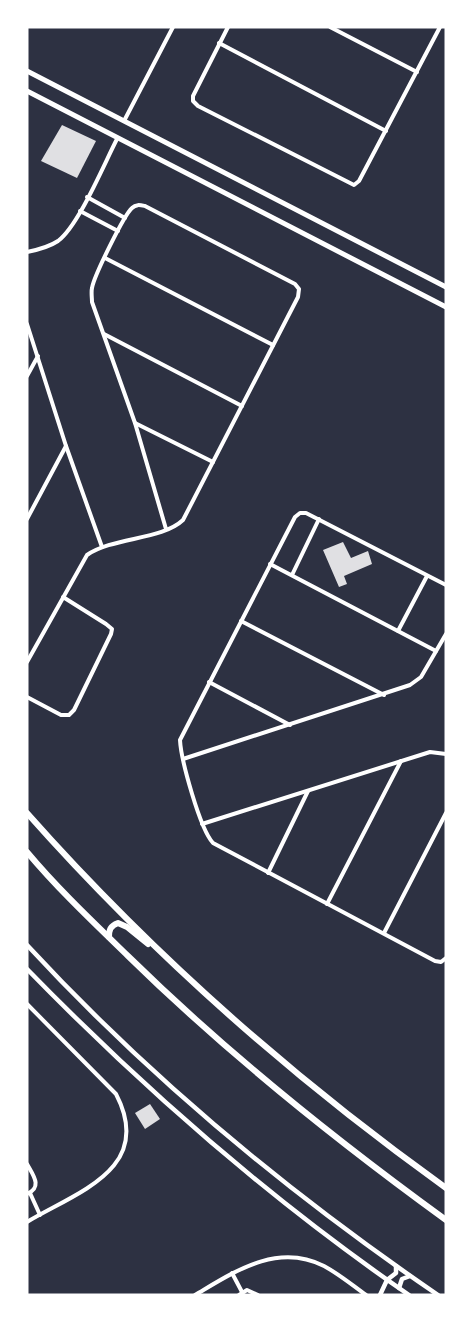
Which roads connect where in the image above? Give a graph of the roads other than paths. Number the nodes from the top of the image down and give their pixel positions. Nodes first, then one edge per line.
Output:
1 (173, 27) edge
2 (228, 27) edge
3 (330, 27) edge
4 (440, 27) edge
5 (219, 43) junction
6 (27, 71) edge
7 (417, 72) junction
8 (27, 92) edge
9 (124, 122) junction
10 (386, 130) junction
11 (117, 139) junction
12 (87, 197) junction
13 (80, 211) junction
14 (125, 218) junction
15 (118, 231) junction
16 (27, 252) edge
17 (105, 258) junction
18 (446, 287) edge
19 (446, 307) edge
20 (27, 324) edge
21 (104, 334) junction
22 (273, 345) junction
23 (38, 355) junction
24 (27, 376) edge
25 (242, 406) junction
26 (135, 423) junction
27 (66, 446) junction
28 (213, 462) junction
29 (27, 519) edge
30 (319, 519) junction
31 (166, 529) junction
32 (102, 547) junction
33 (270, 564) junction
34 (292, 575) junction
35 (427, 576) junction
36 (446, 585) edge
37 (63, 597) junction
38 (241, 621) junction
39 (398, 631) junction
40 (446, 634) edge
41 (436, 651) junction
42 (27, 662) edge
43 (208, 682) junction
44 (384, 695) junction
45 (27, 697) edge
46 (290, 725) junction
47 (446, 754) edge
48 (183, 759) junction
49 (401, 761) junction
50 (308, 791) junction
51 (27, 813) edge
52 (446, 813) edge
53 (202, 824) junction
54 (27, 852) edge
55 (268, 873) junction
56 (327, 904) junction
57 (384, 933) junction
58 (109, 938) junction
59 (27, 945) edge
60 (446, 958) edge
61 (27, 969) edge
62 (178, 969) junction
63 (27, 1004) edge
64 (27, 1164) edge
65 (446, 1188) edge
66 (29, 1194) edge
67 (40, 1215) junction
68 (446, 1220) edge
69 (27, 1222) edge
70 (396, 1266) junction
71 (232, 1273) junction
72 (410, 1276) junction
73 (387, 1280) junction
74 (399, 1288) junction
75 (241, 1293) edge
76 (195, 1295) edge
77 (258, 1295) edge
78 (366, 1295) edge
79 (380, 1295) edge
80 (409, 1295) edge
81 (438, 1295) edge

1 - 9 street
2 - 5 street
3 - 7 street
4 - 7 street
5 - 10 street
5 - 10 street
6 - 9 main road
7 - 10 street
8 - 11 main road
9 - 18 main road
11 - 12 street
11 - 19 main road
12 - 13 street
12 - 14 street
13 - 15 street
13 - 16 street
14 - 15 street
14 - 22 street
15 - 17 street
17 - 21 street
17 - 22 street
20 - 23 street
21 - 25 street
21 - 26 street
22 - 25 street
23 - 24 street
23 - 27 street
25 - 28 street
26 - 28 street
26 - 31 street
27 - 29 street
27 - 32 street
28 - 31 street
30 - 33 street
30 - 34 street
30 - 35 street
31 - 32 street
32 - 37 street
33 - 34 street
33 - 38 street
34 - 39 street
35 - 36 street
35 - 39 street
37 - 42 street
37 - 45 street
38 - 43 street
38 - 44 street
39 - 41 street
40 - 41 street
41 - 44 street
43 - 46 street
43 - 48 street
44 - 46 street
46 - 48 street
47 - 49 street
48 - 53 street
49 - 50 street
49 - 56 street
50 - 53 street
50 - 55 street
51 - 62 main road
52 - 57 street
53 - 55 street
54 - 58 main road
55 - 56 street
56 - 57 street
57 - 60 street
58 - 62 main road
58 - 68 main road
59 - 70 street
61 - 73 street
62 - 65 main road
63 - 67 street
64 - 66 street
66 - 67 street
67 - 69 street
70 - 72 street
70 - 73 street
71 - 75 street
71 - 76 street
71 - 78 street
72 - 74 street
72 - 81 street
73 - 74 street
73 - 79 street
74 - 80 street
75 - 77 street

